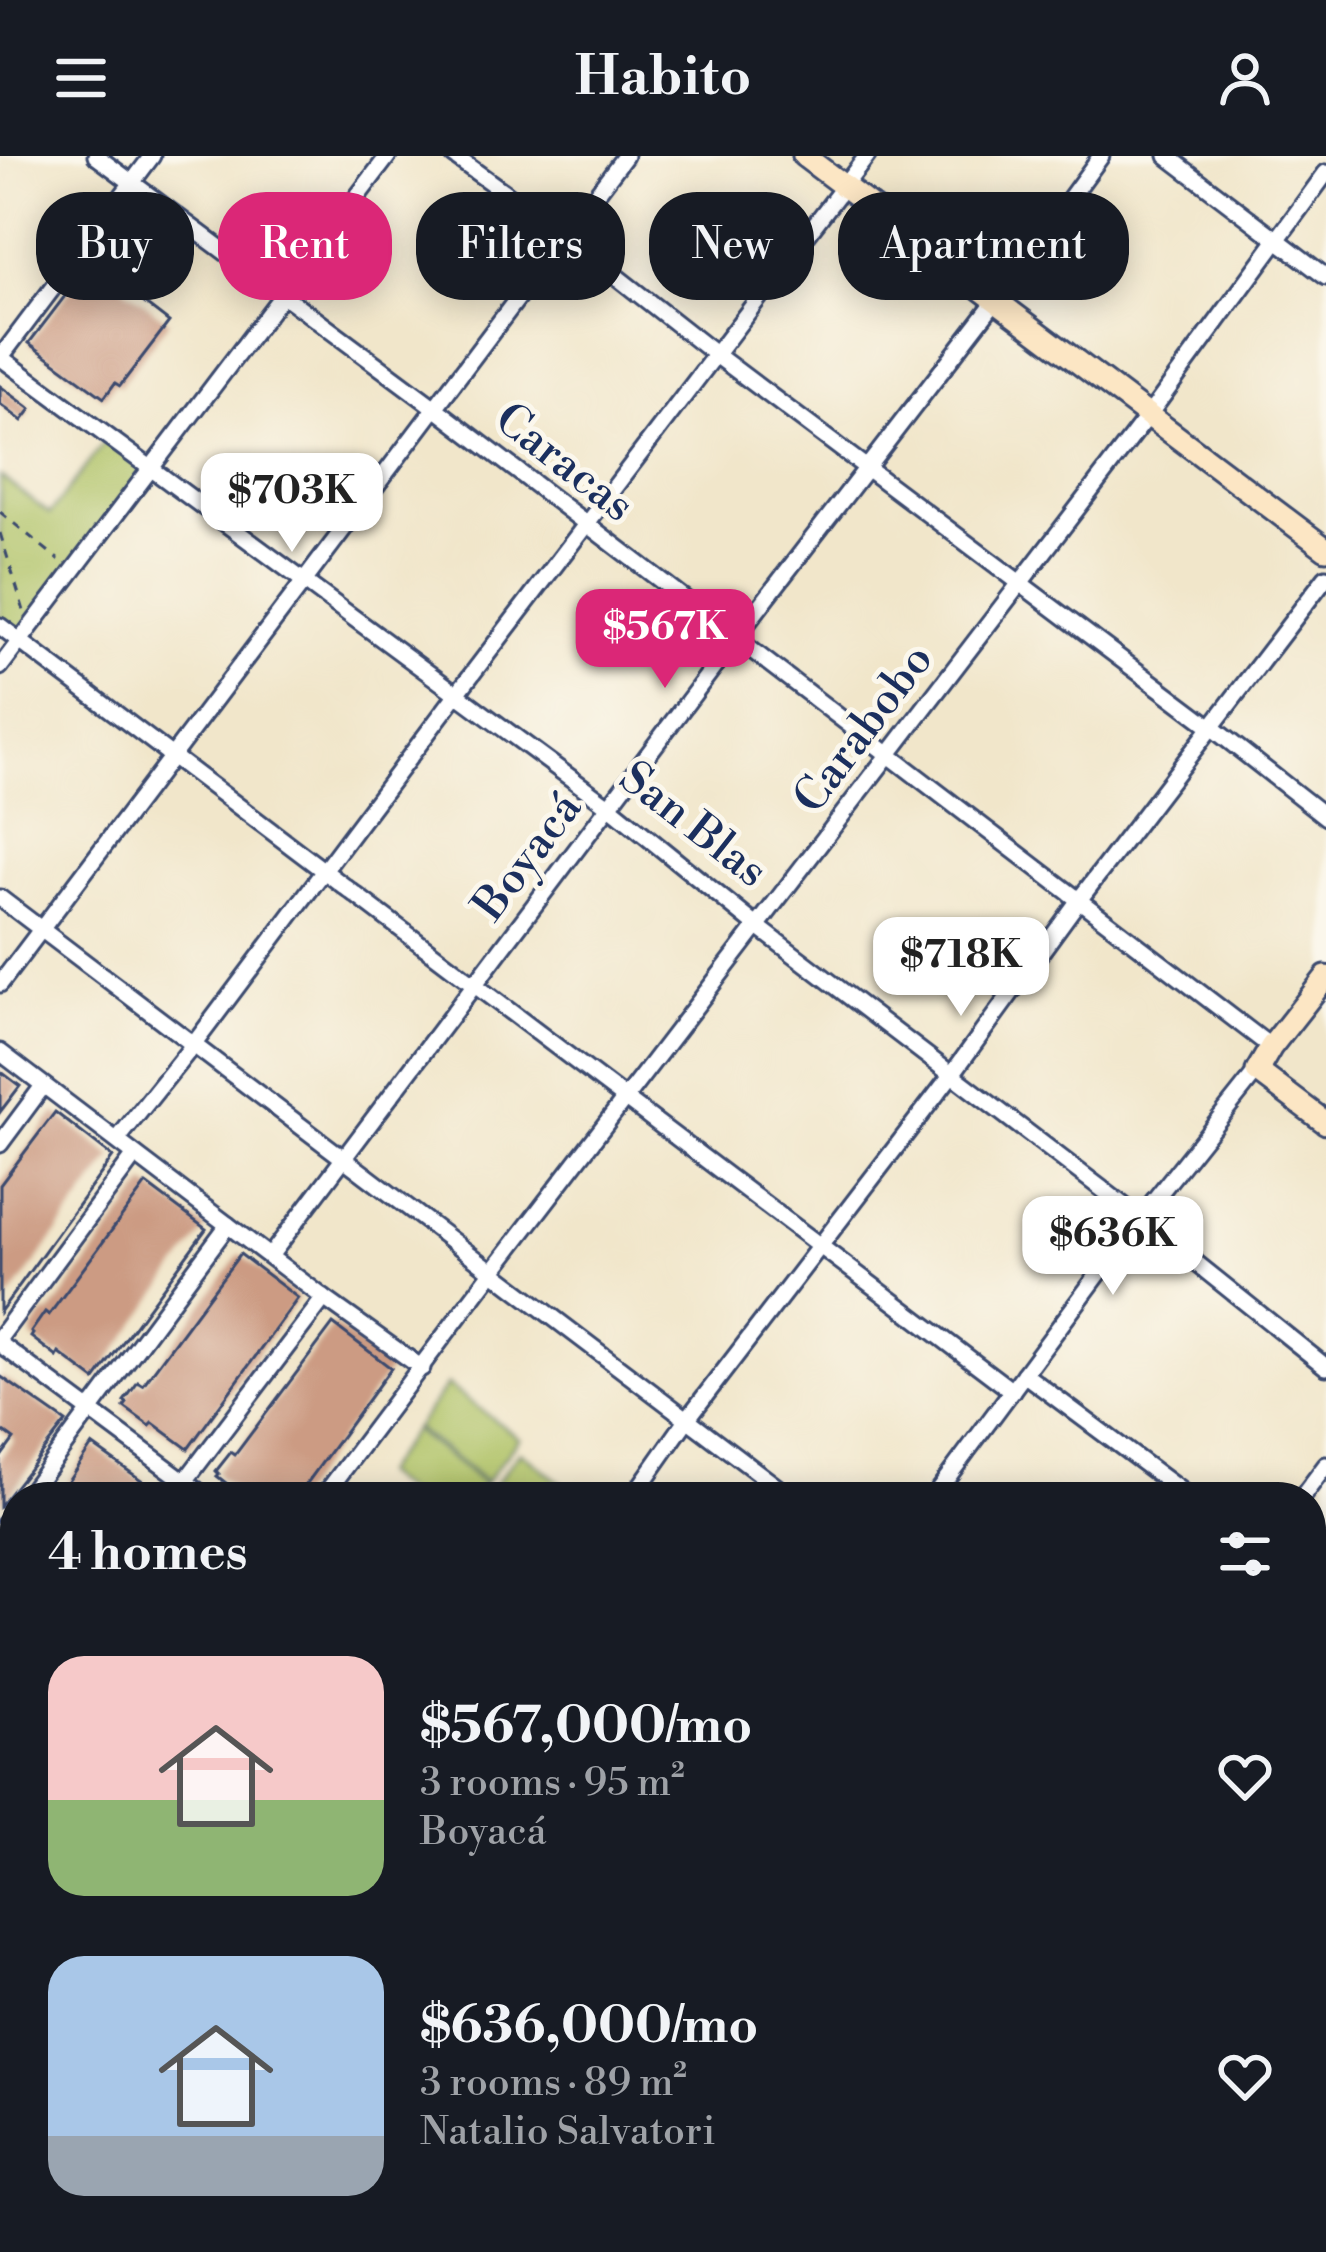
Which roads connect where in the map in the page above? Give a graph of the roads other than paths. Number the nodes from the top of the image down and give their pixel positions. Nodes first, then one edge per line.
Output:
1 (96, 156) edge
2 (152, 156) edge
3 (388, 156) edge
4 (454, 156) edge
5 (625, 156) edge
6 (805, 156) edge
7 (866, 156) edge
8 (1101, 156) edge
9 (1167, 156) edge
10 (1326, 173) edge
11 (132, 183) junction
12 (844, 187) junction
13 (361, 192) edge
14 (504, 192) edge
15 (598, 192) edge
16 (851, 192) edge
17 (1075, 192) edge
18 (1276, 239) junction
19 (218, 247) edge
20 (1326, 277) edge
21 (625, 283) edge
22 (278, 300) edge
23 (289, 300) edge
24 (517, 300) edge
25 (996, 300) joint
26 (715, 354) junction
27 (0, 357) edge
28 (435, 408) junction
29 (1148, 416) junction
30 (868, 468) junction
31 (150, 469) junction
32 (586, 526) junction
33 (1326, 549) edge
34 (1326, 577) edge
35 (303, 583) junction
36 (1018, 585) junction
37 (0, 626) edge
38 (24, 634) junction
39 (735, 639) junction
40 (0, 667) edge
41 (456, 694) junction
42 (1210, 726) junction
43 (890, 755) junction
44 (172, 756) junction
45 (610, 807) junction
46 (1326, 818) edge
47 (324, 870) junction
48 (0, 898) edge
49 (1079, 900) junction
50 (758, 927) junction
51 (43, 931) junction
52 (1326, 977) edge
53 (0, 985) edge
54 (476, 986) junction
55 (194, 1044) junction
56 (1271, 1047) junction
57 (0, 1052) edge
58 (1257, 1071) junction
59 (952, 1074) junction
60 (43, 1085) junction
61 (625, 1101) junction
62 (1326, 1123) edge
63 (117, 1140) junction
64 (0, 1144) edge
65 (135, 1155) junction
66 (342, 1159) junction
67 (1140, 1218) junction
68 (228, 1225) junction
69 (818, 1247) junction
70 (270, 1256) junction
71 (492, 1271) junction
72 (324, 1298) junction
73 (0, 1341) edge
74 (1326, 1367) edge
75 (422, 1368) junction
76 (1024, 1375) junction
77 (1012, 1391) junction
78 (91, 1412) junction
79 (688, 1418) junction
80 (185, 1481) joint
81 (37, 1482) edge
82 (335, 1482) edge
83 (643, 1482) edge
84 (771, 1482) edge
85 (944, 1482) edge
86 (1169, 1482) edge

1 - 11 street, Caracas
2 - 11 street
3 - 13 street
4 - 14 street
5 - 15 street
6 - 12 street
7 - 12 street
8 - 17 street, Boyacá
9 - 18 street
10 - 18 street, Carabobo
11 - 19 street, Caracas
11 - 27 street
12 - 16 street
12 - 26 street
18 - 20 street
18 - 29 street, Carabobo
21 - 26 street
22 - 31 street
23 - 28 street, Caracas
24 - 28 street
25 - 29 street
25 - 30 street, Boyacá
26 - 30 street
26 - 32 street
27 - 31 street, San Blas
28 - 32 street, Caracas
28 - 35 street
29 - 33 street
29 - 36 street, Carabobo
30 - 36 street
30 - 39 street, Boyacá
31 - 35 street, San Blas
31 - 38 street
32 - 39 street, Caracas
32 - 41 street
34 - 42 street
35 - 41 street, San Blas
35 - 44 street
36 - 42 street
36 - 43 street, Carabobo
37 - 38 street
38 - 40 street
38 - 44 street
39 - 43 street, Caracas
39 - 45 street, Boyacá
41 - 45 street, San Blas
41 - 47 street
42 - 46 street
42 - 49 street
43 - 49 street, Caracas
43 - 50 street, Carabobo
44 - 47 street
44 - 51 street
45 - 50 street, San Blas
45 - 54 street, Boyacá
47 - 54 street
47 - 55 street
48 - 51 street
49 - 56 street, Caracas
49 - 59 street
50 - 59 street, San Blas
50 - 61 street, Carabobo
51 - 53 street
51 - 55 street
52 - 56 street
54 - 61 street
54 - 66 street, Boyacá
55 - 63 street
55 - 66 street
56 - 58 street
57 - 60 street
58 - 62 street
58 - 67 street
59 - 67 street, San Blas
59 - 69 street
60 - 63 street
60 - 64 street
61 - 69 street
61 - 71 street, Carabobo
63 - 65 street
65 - 68 street
65 - 73 street
66 - 70 street, Boyacá
66 - 71 street
67 - 74 street, San Blas
67 - 76 street
68 - 70 street
68 - 78 street
69 - 77 street
69 - 79 street
70 - 72 street
71 - 75 street, Carabobo
71 - 79 street
72 - 75 street
72 - 80 street
73 - 78 street
75 - 82 street, Carabobo
76 - 77 street
76 - 86 street
77 - 85 street
78 - 80 street
78 - 81 street
79 - 83 street
79 - 84 street

